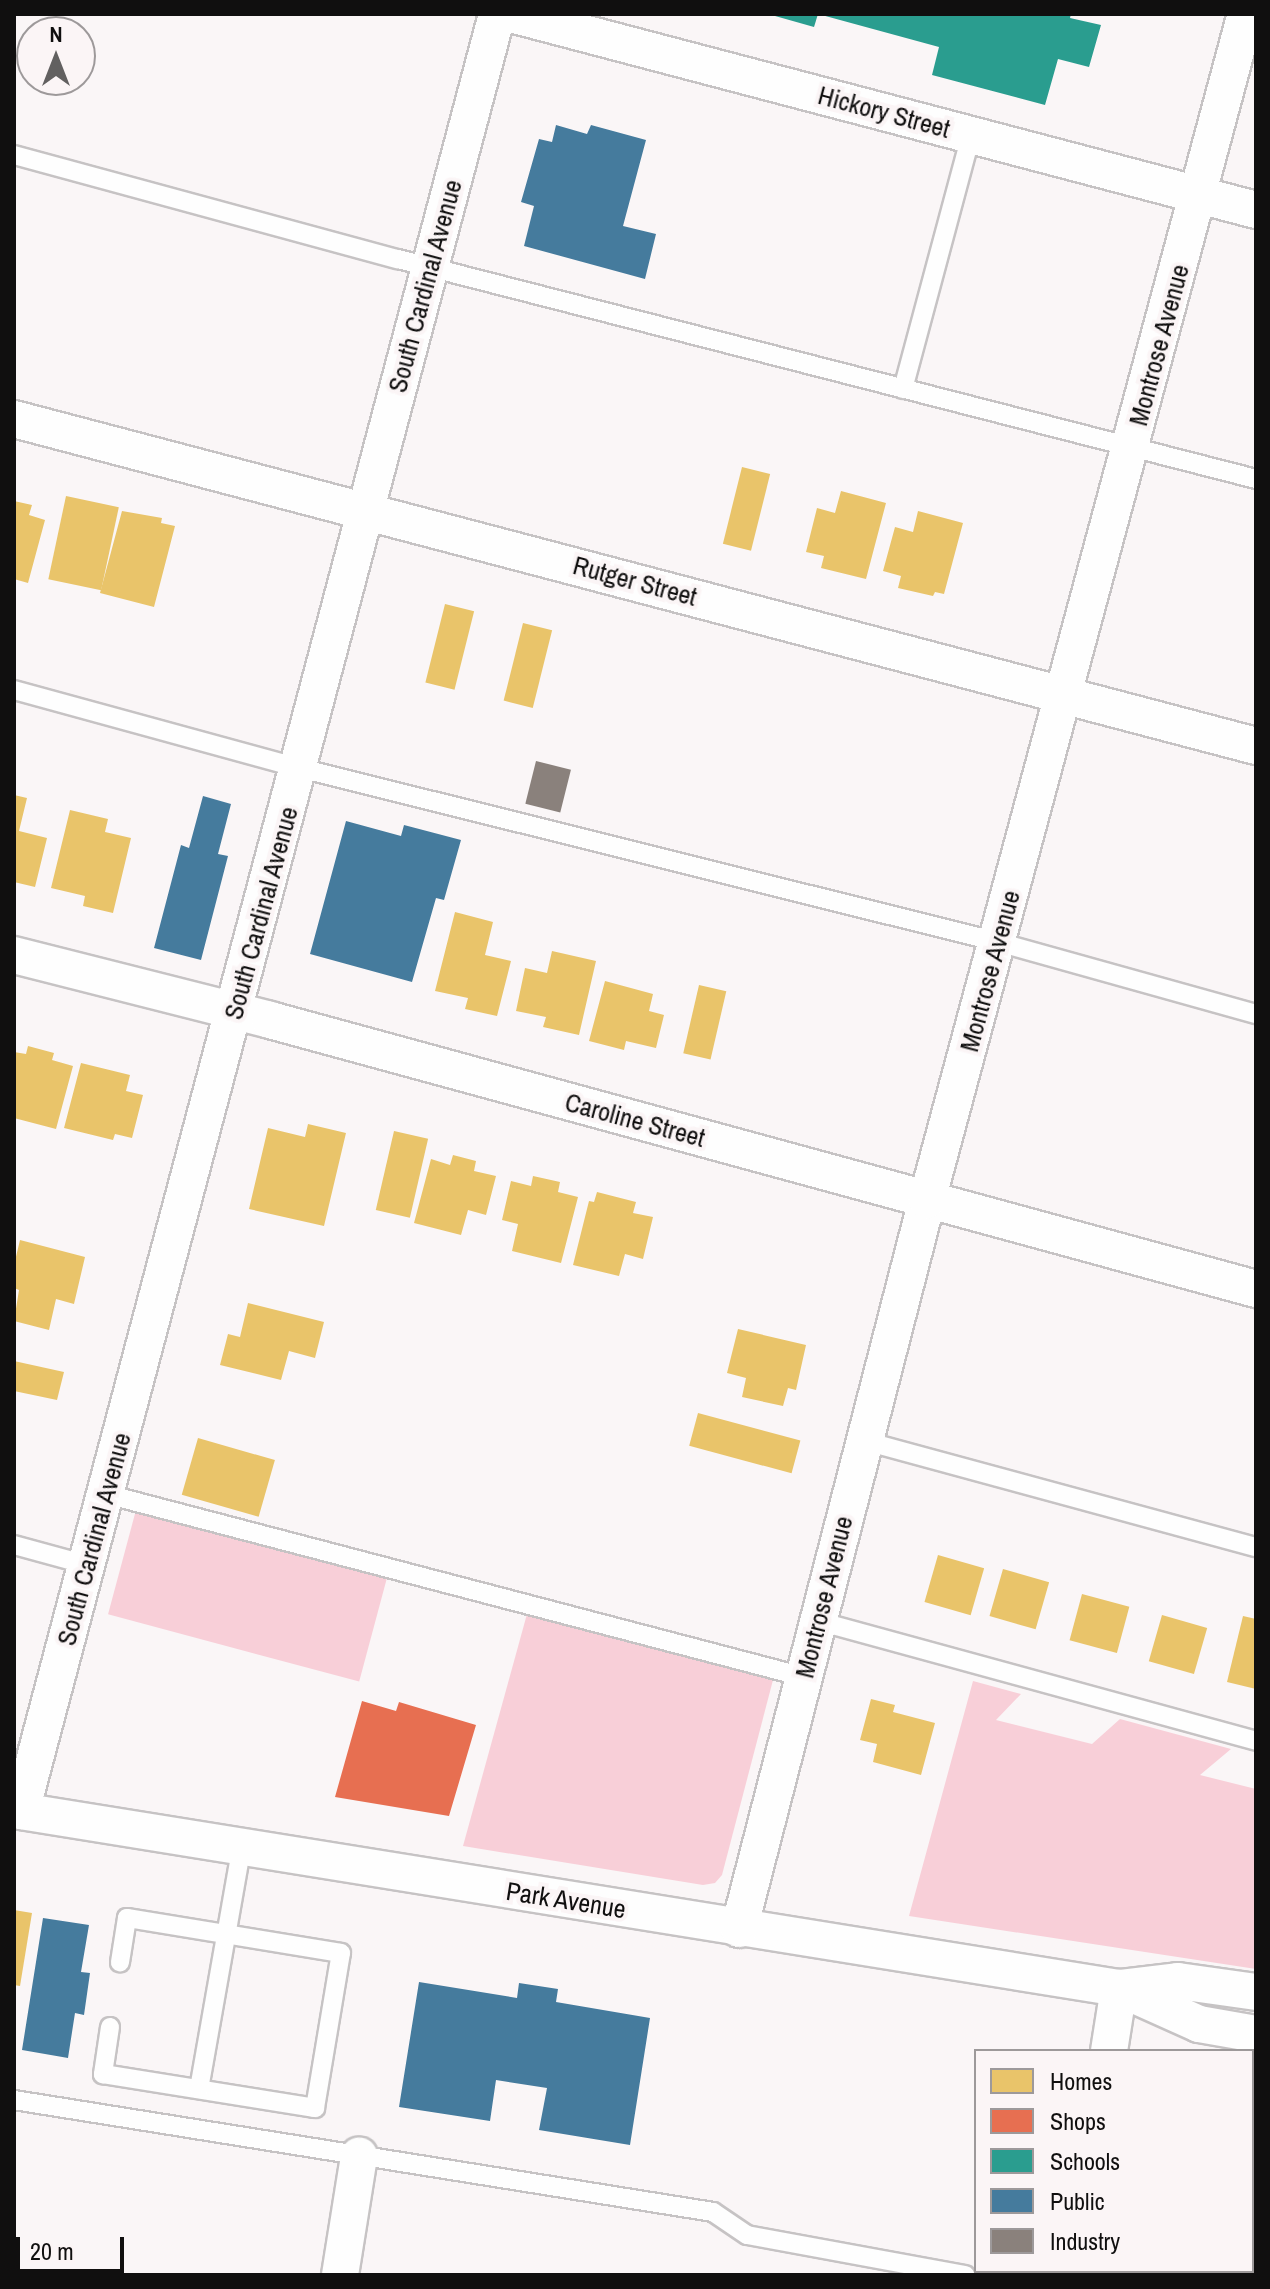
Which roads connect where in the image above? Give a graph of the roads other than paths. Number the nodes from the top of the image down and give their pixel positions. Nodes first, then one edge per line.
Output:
1 (497, 14) edge
2 (511, 14) edge
3 (1246, 14) edge
4 (971, 135) junction
5 (14, 155) edge
6 (1199, 195) junction
7 (1256, 210) edge
8 (431, 267) junction
9 (903, 389) junction
10 (14, 419) edge
11 (1131, 448) junction
12 (1256, 479) edge
13 (363, 510) junction
14 (14, 690) edge
15 (1063, 694) junction
16 (1256, 746) edge
17 (300, 768) junction
18 (998, 942) junction
19 (14, 955) edge
20 (234, 1011) junction
21 (1256, 1014) edge
22 (927, 1200) junction
23 (1256, 1289) edge
24 (865, 1441) junction
25 (106, 1494) junction
26 (14, 1545) edge
27 (1256, 1547) edge
28 (87, 1565) junction
29 (818, 1621) junction
30 (804, 1677) junction
31 (1256, 1741) edge
32 (18, 1811) edge
33 (242, 1846) junction
34 (739, 1929) junction
35 (227, 1934) junction
36 (120, 1962) dead end
37 (1119, 1988) junction
38 (1256, 1992) edge
39 (110, 2027) dead end
40 (1256, 2034) edge
41 (1109, 2049) edge
42 (199, 2089) junction
43 (14, 2100) edge
44 (359, 2156) junction
45 (340, 2275) edge
46 (965, 2275) edge

1 - 8 street, South Cardinal Avenue
2 - 4 street, Hickory Street
3 - 6 street, Montrose Avenue
4 - 6 street, Hickory Street
4 - 9 lane
5 - 8 lane
6 - 7 street, Hickory Street
6 - 11 street, Montrose Avenue
8 - 9 lane
8 - 13 street, South Cardinal Avenue
9 - 11 lane
10 - 13 street, Rutger Street
11 - 12 lane
11 - 15 street, Montrose Avenue
13 - 15 street, Rutger Street
13 - 17 street, South Cardinal Avenue
14 - 17 lane
15 - 16 street, Rutger Street
15 - 18 street, Montrose Avenue
17 - 18 lane
17 - 20 street, South Cardinal Avenue
18 - 21 lane
18 - 22 street, Montrose Avenue
19 - 20 street, Caroline Street
20 - 22 street, Caroline Street
20 - 25 street, South Cardinal Avenue
22 - 23 street, Caroline Street
22 - 24 street, Montrose Avenue
24 - 27 lane
24 - 29 street, Montrose Avenue
25 - 28 street, South Cardinal Avenue
25 - 30 lane
26 - 28 lane
28 - 32 street, South Cardinal Avenue
29 - 30 street, Montrose Avenue
29 - 31 lane
30 - 34 street, Montrose Avenue
32 - 33 street, Park Avenue
33 - 34 street, Park Avenue
33 - 35 lane
34 - 37 street, Park Avenue
35 - 36 lane
35 - 42 lane
35 - 42 lane
37 - 38 street, Park Avenue
37 - 40 street, Park Avenue
37 - 41 street
39 - 42 lane
43 - 44 lane
44 - 45 street
44 - 46 lane

